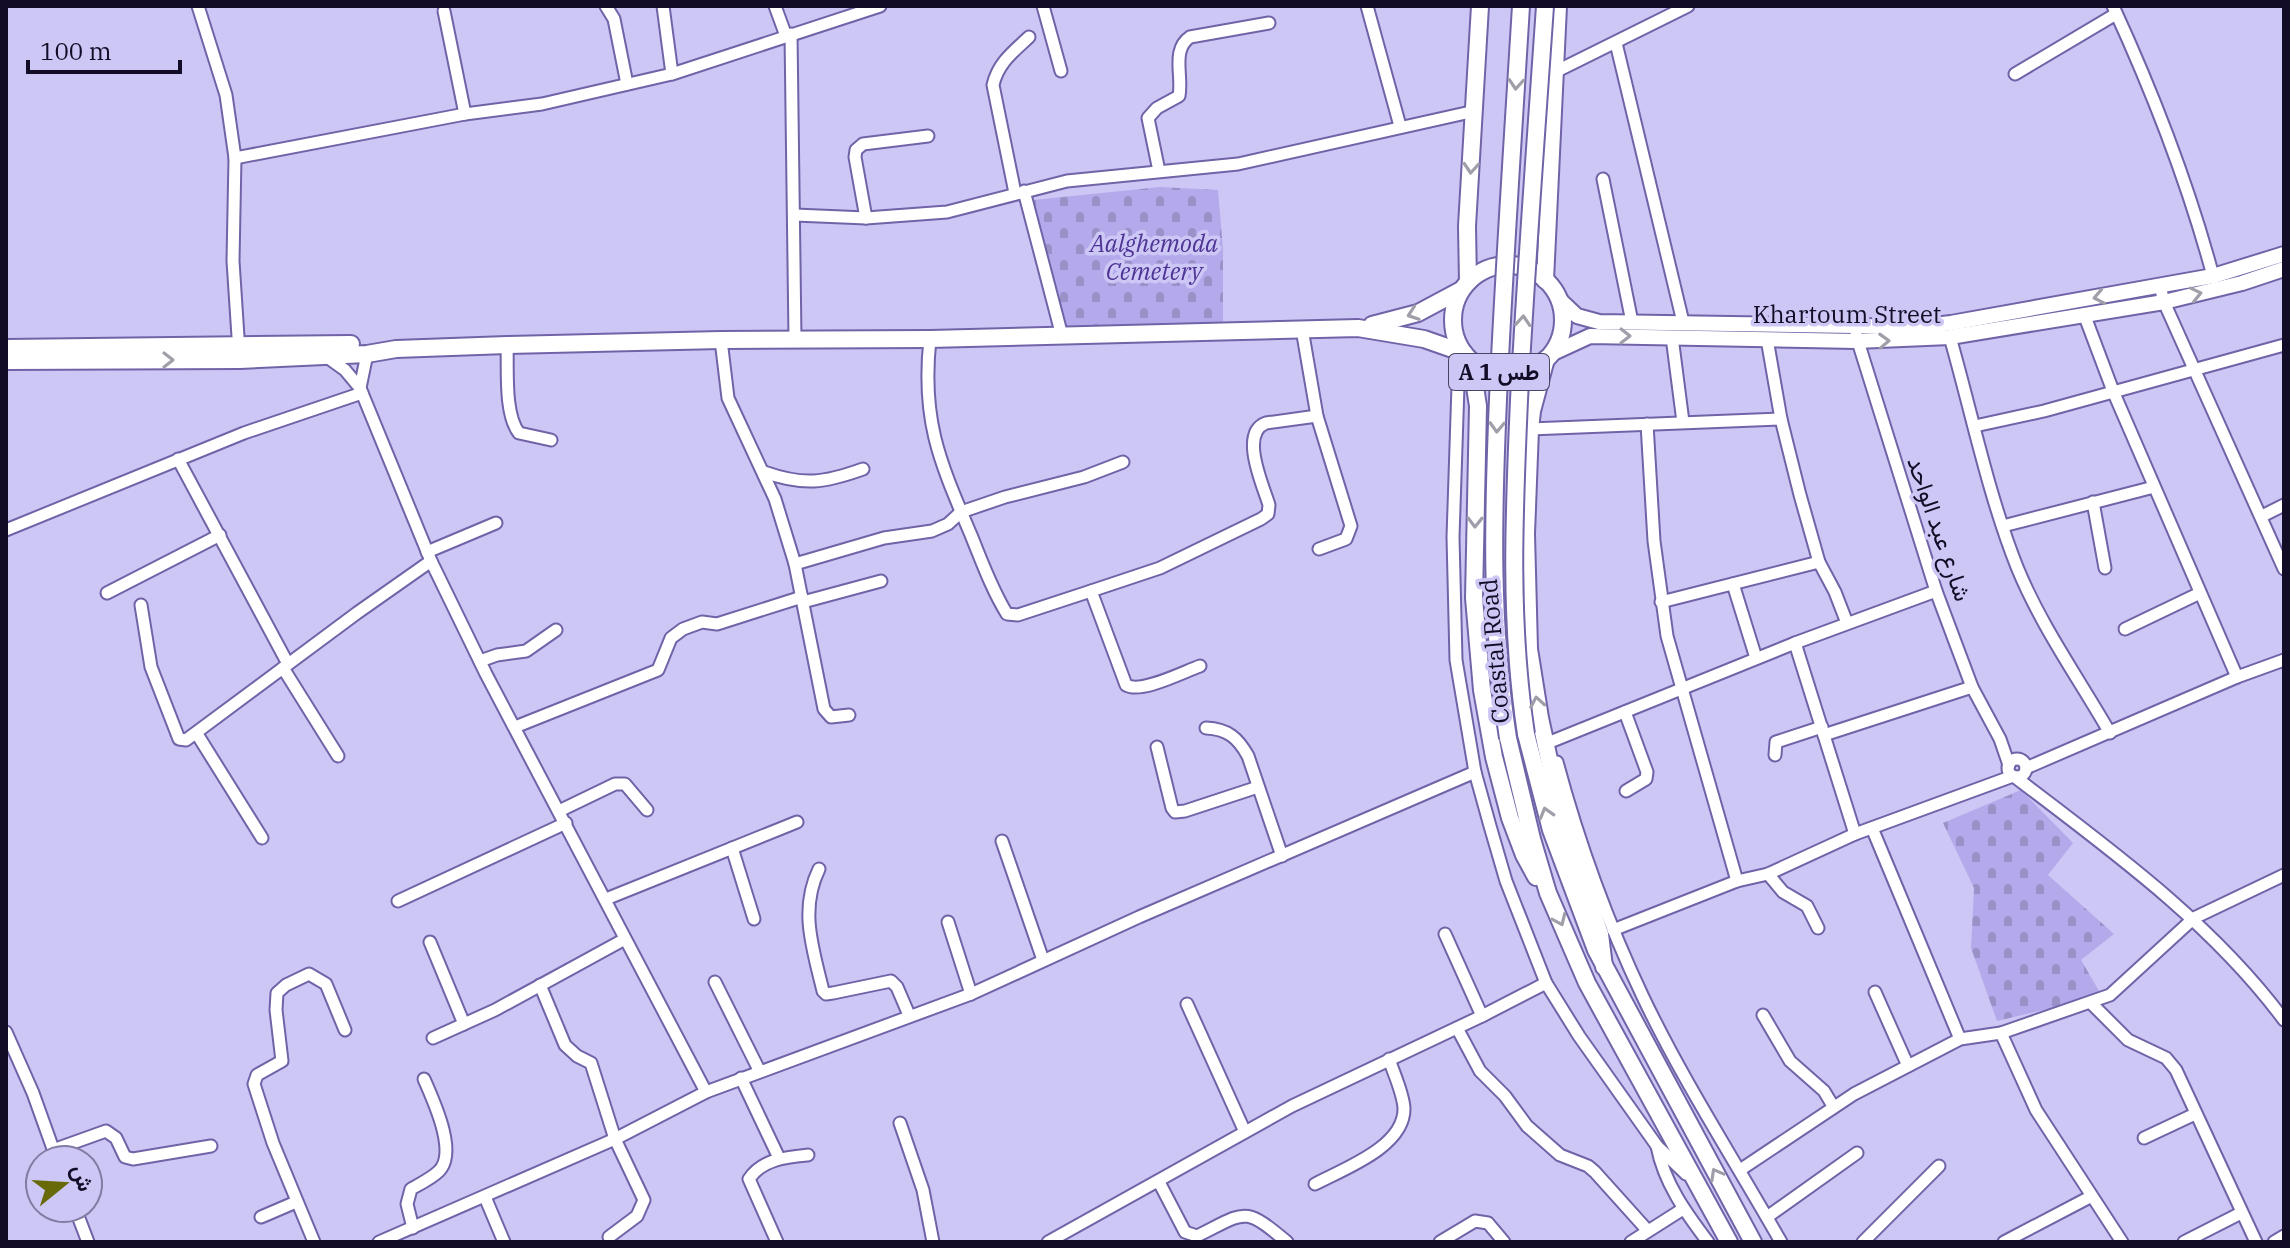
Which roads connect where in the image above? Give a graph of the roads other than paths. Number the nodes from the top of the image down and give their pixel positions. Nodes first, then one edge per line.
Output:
1 (198, 6) edge
2 (606, 6) edge
3 (663, 6) edge
4 (775, 6) edge
5 (880, 6) edge
6 (1043, 6) edge
7 (1367, 6) edge
8 (1480, 6) edge
9 (1521, 6) edge
10 (1545, 6) edge
11 (1558, 6) edge
12 (1688, 6) edge
13 (1672, 10) edge
14 (2114, 10) edge
15 (444, 11) dead end
16 (1269, 23) dead end
17 (788, 35) junction
18 (1029, 37) dead end
19 (1616, 43) junction
20 (1061, 71) dead end
21 (1555, 72) junction
22 (672, 74) junction
23 (2015, 74) dead end
24 (627, 84) junction
25 (1475, 111) junction
26 (465, 114) junction
27 (1400, 126) junction
28 (928, 136) dead end
29 (235, 158) junction
30 (1159, 171) junction
31 (1603, 179) dead end
32 (1020, 192) junction
33 (795, 215) junction
34 (866, 218) junction
35 (2284, 254) edge
36 (2284, 269) edge
37 (2213, 276) junction
38 (1545, 280) junction
39 (1465, 286) junction
40 (2160, 286) junction
41 (1558, 298) junction
42 (2164, 302) junction
43 (2084, 314) junction
44 (1632, 322) junction
45 (1683, 322) junction
46 (1358, 328) junction
47 (1302, 329) junction
48 (1856, 334) junction
49 (1062, 336) junction
50 (1672, 337) junction
51 (1950, 337) junction
52 (795, 339) junction
53 (930, 339) junction
54 (1767, 339) junction
55 (721, 340) junction
56 (507, 345) junction
57 (2284, 345) edge
58 (6, 348) edge
59 (396, 349) junction
60 (239, 353) junction
61 (120, 354) junction
62 (367, 354) junction
63 (325, 356) junction
64 (1548, 356) junction
65 (1467, 357) junction
66 (6, 361) edge
67 (2197, 371) junction
68 (361, 391) junction
69 (2113, 391) junction
70 (1317, 416) junction
71 (1781, 419) junction
72 (1683, 422) junction
73 (1647, 424) junction
74 (1975, 426) junction
75 (1530, 429) junction
76 (551, 440) dead end
77 (178, 459) junction
78 (1123, 462) dead end
79 (863, 469) dead end
80 (764, 472) junction
81 (2154, 487) junction
82 (2093, 502) junction
83 (2284, 505) edge
84 (961, 512) junction
85 (2262, 516) junction
86 (496, 523) dead end
87 (2003, 526) junction
88 (6, 530) edge
89 (220, 535) junction
90 (1319, 549) dead end
91 (429, 556) junction
92 (1819, 562) junction
93 (795, 564) junction
94 (2105, 568) dead end
95 (2284, 569) edge
96 (881, 581) dead end
97 (1733, 584) junction
98 (1091, 591) junction
99 (1936, 591) junction
100 (107, 593) dead end
101 (2200, 593) junction
102 (803, 599) junction
103 (1661, 602) junction
104 (141, 605) dead end
105 (1847, 623) junction
106 (2125, 629) dead end
107 (556, 630) dead end
108 (1795, 643) junction
109 (1756, 658) junction
110 (2284, 660) edge
111 (480, 661) junction
112 (286, 666) junction
113 (1200, 666) dead end
114 (2237, 677) junction
115 (1972, 687) junction
116 (1681, 688) junction
117 (1625, 712) junction
118 (849, 715) dead end
119 (515, 727) junction
120 (1206, 728) dead end
121 (1823, 731) junction
122 (2110, 733) junction
123 (197, 734) junction
124 (1548, 743) junction
125 (1157, 747) dead end
126 (1775, 755) dead end
127 (338, 756) dead end
128 (2018, 768) junction
129 (1475, 772) junction
130 (1258, 787) junction
131 (1626, 791) dead end
132 (647, 810) dead end
133 (559, 811) junction
134 (797, 822) dead end
135 (566, 823) junction
136 (1872, 828) junction
137 (1855, 834) junction
138 (262, 838) dead end
139 (1002, 841) dead end
140 (732, 848) junction
141 (1282, 856) junction
142 (819, 869) dead end
143 (1768, 874) junction
144 (2284, 875) edge
145 (1737, 881) junction
146 (1548, 893) junction
147 (606, 899) junction
148 (398, 901) dead end
149 (2194, 918) junction
150 (754, 919) dead end
151 (948, 922) dead end
152 (1818, 928) dead end
153 (1613, 930) junction
154 (1445, 934) dead end
155 (625, 939) junction
156 (430, 942) dead end
157 (1043, 960) junction
158 (1604, 967) junction
159 (715, 982) dead end
160 (1546, 983) junction
161 (540, 985) junction
162 (1875, 992) dead end
163 (971, 994) junction
164 (2091, 1003) junction
165 (1187, 1004) dead end
166 (909, 1015) junction
167 (1763, 1015) dead end
168 (1482, 1016) junction
169 (2284, 1020) edge
170 (464, 1024) junction
171 (1457, 1028) junction
172 (345, 1030) dead end
173 (6, 1032) edge
174 (2001, 1033) junction
175 (433, 1038) dead end
176 (1960, 1039) junction
177 (1389, 1059) junction
178 (1908, 1066) junction
179 (759, 1070) junction
180 (741, 1078) junction
181 (424, 1079) dead end
182 (706, 1092) junction
183 (1833, 1106) junction
184 (2195, 1114) junction
185 (900, 1123) dead end
186 (1245, 1132) junction
187 (2144, 1138) dead end
188 (615, 1139) junction
189 (51, 1144) edge
190 (78, 1144) edge
191 (211, 1146) dead end
192 (1657, 1146) junction
193 (1857, 1153) dead end
194 (808, 1155) dead end
195 (779, 1158) junction
196 (1939, 1166) dead end
197 (1740, 1170) junction
198 (1159, 1182) junction
199 (1315, 1184) dead end
200 (1702, 1190) junction
201 (485, 1197) junction
202 (2090, 1197) junction
203 (296, 1202) junction
204 (1683, 1209) junction
205 (2241, 1213) junction
206 (261, 1217) dead end
207 (1767, 1217) junction
208 (413, 1228) junction
209 (1648, 1231) junction
210 (2284, 1236) edge
211 (609, 1237) dead end
212 (314, 1242) edge
213 (379, 1242) edge
214 (504, 1242) edge
215 (777, 1242) edge
216 (933, 1242) edge
217 (1048, 1242) edge
218 (1287, 1242) edge
219 (1440, 1242) edge
220 (1504, 1242) edge
221 (1631, 1242) edge
222 (1708, 1242) edge
223 (1729, 1242) edge
224 (1753, 1242) edge
225 (1781, 1242) edge
226 (1863, 1242) edge
227 (2004, 1242) edge
228 (2122, 1242) edge
229 (2184, 1242) edge
230 (2256, 1242) edge
231 (2274, 1242) edge

1 - 29 street
2 - 24 street
3 - 22 street
4 - 17 street
5 - 17 street
6 - 20 street
7 - 27 street
8 - 25 highway
9 -> 146 highway, Coastal Road / A 1 طس, bridge
158 -> 10 highway, Coastal Road / A 1 طس, bridge
11 - 21 highway
12 - 13 street
13 - 19 street
14 - 23 street
14 - 37 street
15 - 26 street
16 - 30 street
17 - 22 street
17 - 33 street
18 - 32 street
19 - 21 street
19 - 45 street
21 - 38 highway
22 - 24 street
24 - 26 street
25 - 27 street
25 -> 39 highway
26 - 29 street
27 - 30 street
28 - 34 street
29 - 60 street
30 - 32 street
31 - 44 street
32 - 34 street
32 - 49 street
33 - 34 street
33 - 52 street
35 - 37 main road, Khartoum Street
42 -> 36 main road, Khartoum Street
37 - 40 main road, Khartoum Street
38 - 39 highway
38 - 41 highway
39 -> 46 highway
39 - 65 highway
40 - 42 street
40 -> 48 main road, Khartoum Street
41 - 44 main road, Khartoum Street
41 - 64 highway
42 - 43 main road, Khartoum Street
42 - 67 street
43 - 51 main road, Khartoum Street
43 - 69 street
44 - 45 main road, Khartoum Street
45 - 48 main road, Khartoum Street
46 - 47 highway
46 - 65 highway
47 - 49 highway
47 - 70 street
48 -> 51 main road, Khartoum Street
48 - 54 main road, Khartoum Street
48 - 99 street, شارع عبد الواحد
49 - 53 highway
50 - 54 main road, Khartoum Street
64 -> 50 main road, Khartoum Street
50 - 72 street
51 - 74 street
52 - 53 highway
52 - 55 highway
53 - 84 street
54 - 71 street
55 - 56 highway
55 - 80 street
56 - 59 highway
56 - 76 street
57 - 67 street
58 - 61 highway
59 - 60 highway
59 - 62 highway
60 - 61 highway
60 - 63 highway
61 - 66 highway
62 - 63 highway
62 - 68 street
63 - 68 street
64 - 65 highway
64 - 75 highway
65 - 129 street
65 -> 146 highway
67 - 69 street
67 - 85 street
68 - 77 street
68 - 91 street
69 - 74 street
69 - 81 street
70 - 90 street
70 - 98 street
71 - 72 street
71 - 92 street
72 - 73 street
73 - 75 street
73 - 103 street
74 - 87 street
124 -> 75 highway
77 - 88 street
77 - 89 street
78 - 84 street
79 - 80 street
80 - 93 street
81 - 82 street
81 - 101 street
82 - 87 street
82 - 94 street
83 - 85 street
84 - 93 street
84 - 98 street
85 - 95 street
86 - 91 street
87 - 122 street
89 - 100 street
89 - 112 street
91 - 111 street
91 - 112 street
92 - 97 street
92 - 105 street
93 - 102 street
96 - 102 street
97 - 103 street
97 - 109 street
98 - 113 street
99 - 105 street
99 - 115 street, شارع عبد الواحد
101 - 106 street
101 - 114 street
102 - 118 street
102 - 119 street
103 - 116 street
104 - 123 street
105 - 108 street
107 - 111 street
108 - 109 street
108 - 121 street
109 - 116 street
110 - 114 street
111 - 119 street
112 - 123 street
112 - 127 street
114 - 122 street
115 - 121 street
115 - 128 street, شارع عبد الواحد
116 - 117 street
116 - 145 street
117 - 124 street
117 - 131 street
119 - 133 street
120 - 130 street
121 - 126 street
121 - 137 street
122 - 128 street
123 - 138 street
124 - 153 street
124 - 158 highway
125 - 130 street
128 - 136 street
128 - 149 street, شارع عبد الواحد
129 - 141 street
129 - 160 street
130 - 141 street
132 - 133 street
133 - 135 street
134 - 140 street
135 - 147 street
135 - 148 street
136 - 137 street
136 - 176 street
137 - 143 street
139 - 157 street
140 - 147 street
140 - 150 street
141 - 157 street
142 - 166 street
143 - 145 street
143 - 152 street
144 - 149 street
145 - 153 street
146 -> 200 highway, Coastal Road / A 1 طس
147 - 155 street
149 - 164 street
149 - 169 street, شارع عبد الواحد
151 - 163 street
153 - 197 street
154 - 168 street
155 - 161 street
155 - 182 street
156 - 170 street
157 - 163 street
224 -> 158 highway, Coastal Road / A 1 طس
159 - 179 street
160 - 168 street
160 - 192 street
161 - 170 street
161 - 188 street
162 - 178 street
163 - 166 street
164 - 174 street
164 - 184 street
165 - 186 street
166 - 179 street
167 - 183 street
168 - 171 street
170 - 175 street
171 - 177 street
171 - 209 street
172 - 203 street
173 - 189 street
174 - 176 street
174 - 202 street
176 - 178 street
177 - 186 street
177 - 199 street
178 - 183 street
179 - 180 street
180 - 182 street
180 - 195 street
181 - 208 street
182 - 188 street
183 - 197 street
184 - 187 street
184 - 205 street
185 - 216 street
186 - 198 street
188 - 201 street
188 - 211 street
190 - 191 street
192 - 200 street
192 - 204 street
193 - 207 street
194 - 195 street
195 - 215 street
196 - 226 street
197 - 207 street
198 - 217 street
198 - 218 street
200 - 223 highway, Coastal Road / A 1 طس
201 - 208 street
201 - 214 street
202 - 227 street
202 - 228 street
203 - 206 street
203 - 212 street
204 - 209 street
204 - 222 street
205 - 229 street
205 - 230 street
207 - 225 street
208 - 213 street
209 - 221 street
210 - 231 street
219 - 220 street

